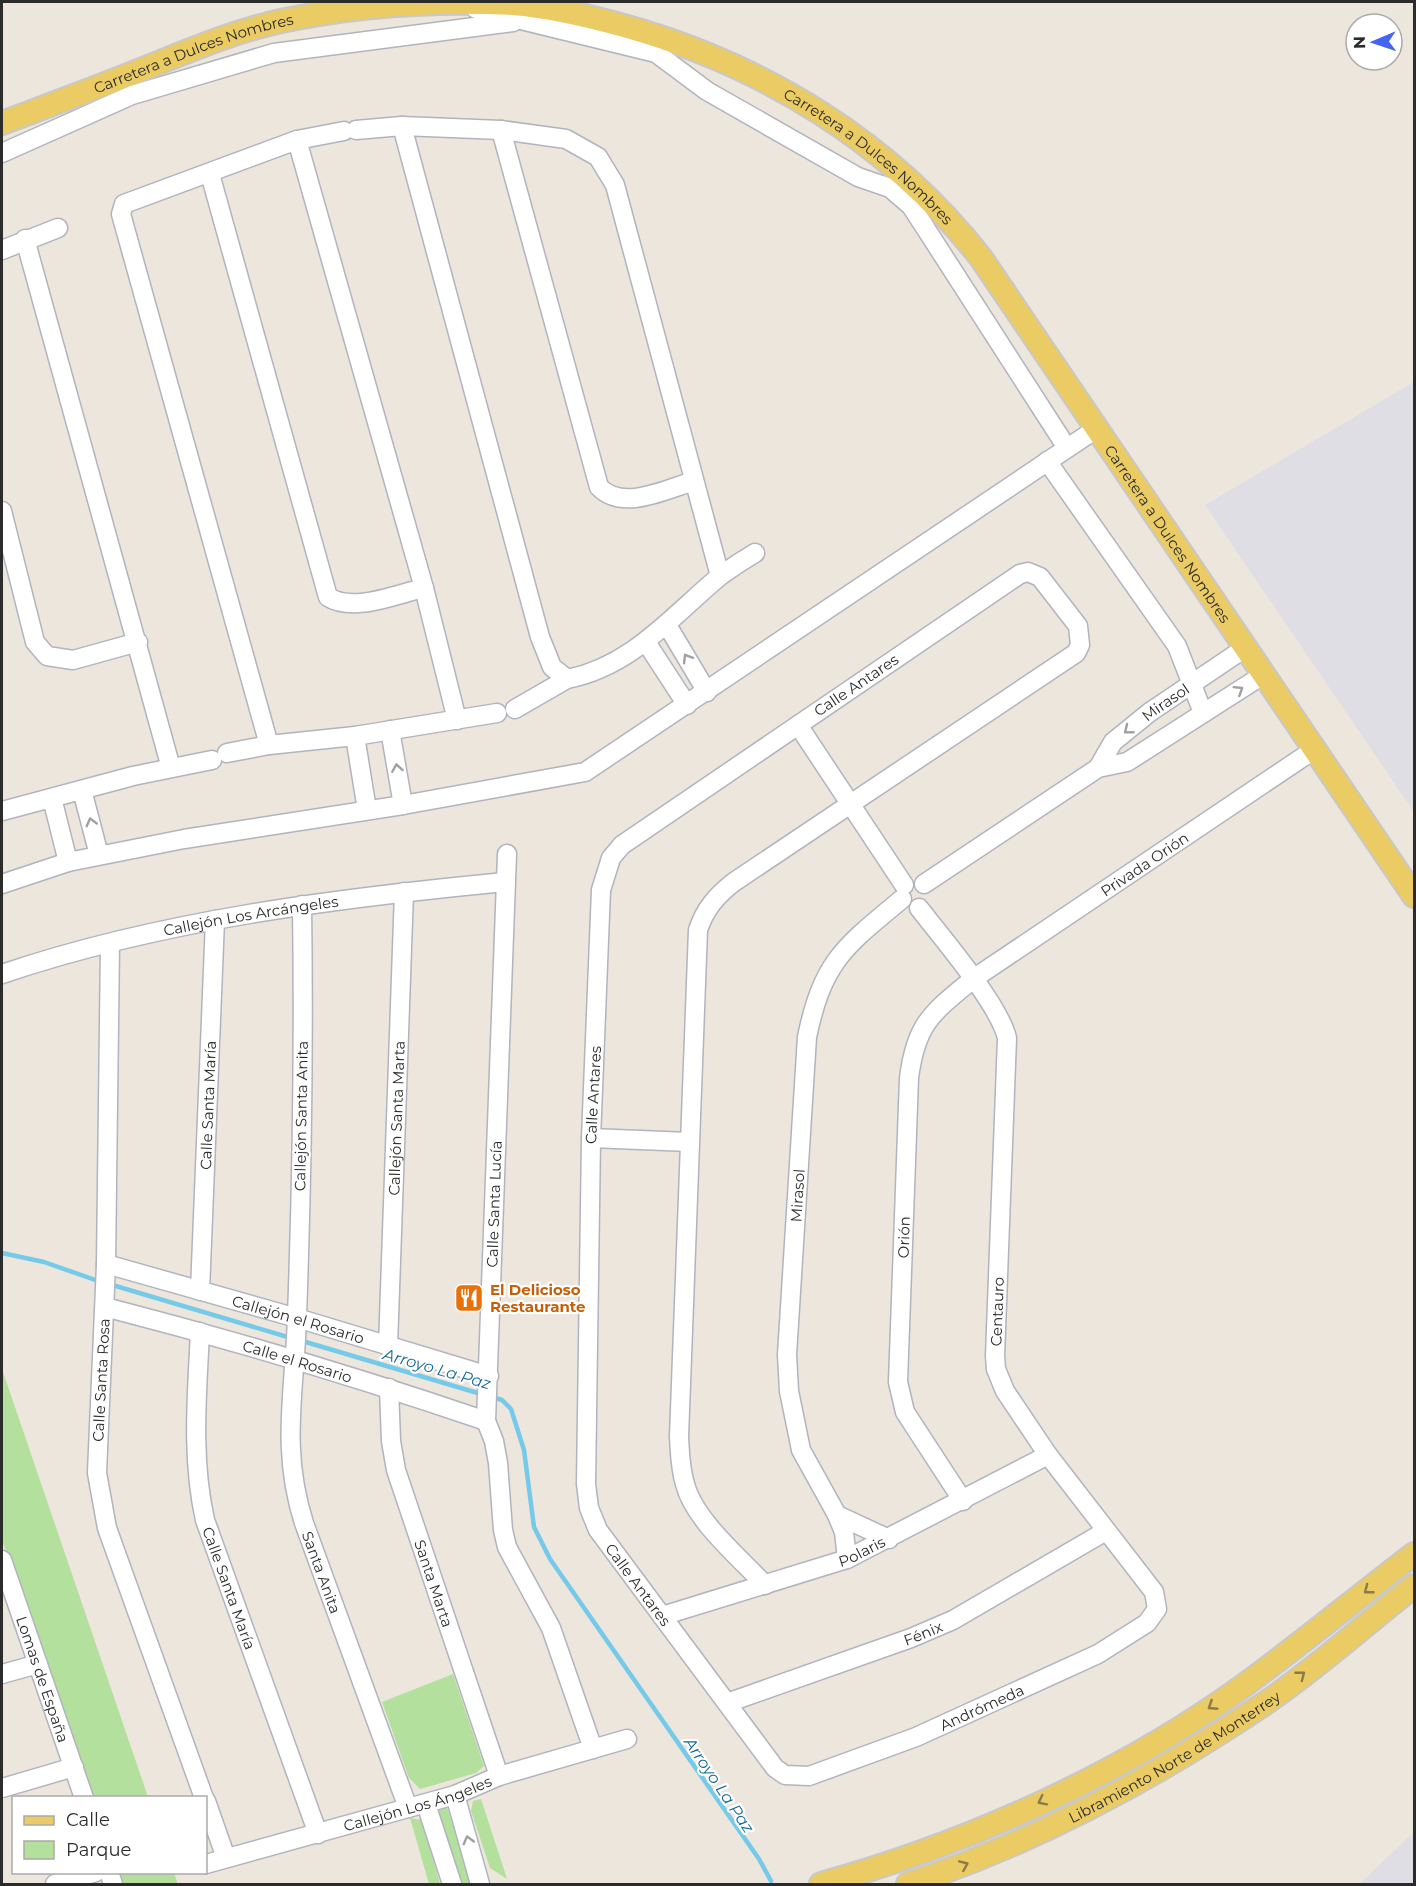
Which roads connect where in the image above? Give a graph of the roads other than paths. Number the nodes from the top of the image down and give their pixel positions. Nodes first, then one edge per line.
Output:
1 (450, 3) edge
2 (524, 21) junction
3 (251, 29) junction
4 (259, 59) junction
5 (2, 123) edge
6 (402, 126) junction
7 (501, 130) junction
8 (297, 140) junction
9 (2, 153) edge
10 (210, 174) junction
11 (58, 228) dead end
12 (25, 239) junction
13 (2, 250) edge
14 (1096, 429) junction
15 (1067, 448) junction
16 (1047, 461) junction
17 (694, 481) junction
18 (2, 511) edge
19 (754, 553) dead end
20 (720, 576) junction
21 (424, 588) junction
22 (667, 625) junction
23 (138, 642) junction
24 (646, 642) junction
25 (1245, 648) junction
26 (1263, 675) junction
27 (567, 679) junction
28 (1191, 687) junction
29 (707, 692) junction
30 (687, 705) junction
31 (515, 709) dead end
32 (497, 713) dead end
33 (1203, 713) junction
34 (457, 720) junction
35 (798, 724) junction
36 (390, 730) junction
37 (355, 736) junction
38 (269, 745) junction
39 (1315, 749) junction
40 (171, 768) junction
41 (1098, 768) junction
42 (82, 790) junction
43 (52, 798) junction
44 (851, 804) junction
45 (403, 805) junction
46 (367, 810) junction
47 (2, 811) edge
48 (507, 854) dead end
49 (99, 855) junction
50 (68, 862) junction
51 (505, 882) junction
52 (2, 884) edge
53 (924, 884) junction
54 (404, 892) junction
55 (903, 892) junction
56 (1414, 896) edge
57 (302, 905) junction
58 (919, 908) junction
59 (215, 920) junction
60 (110, 944) junction
61 (2, 974) edge
62 (973, 979) junction
63 (591, 1138) junction
64 (689, 1142) junction
65 (106, 1269) junction
66 (200, 1291) junction
67 (105, 1303) junction
68 (297, 1322) junction
69 (200, 1332) junction
70 (388, 1346) junction
71 (295, 1357) junction
72 (489, 1379) junction
73 (389, 1388) junction
74 (486, 1419) junction
75 (1048, 1455) junction
76 (963, 1501) junction
77 (837, 1515) junction
78 (1106, 1532) junction
79 (889, 1539) junction
80 (1414, 1554) edge
81 (847, 1559) junction
82 (2, 1560) edge
83 (765, 1585) junction
84 (1414, 1586) edge
85 (1157, 1600) joint
86 (662, 1616) junction
87 (38, 1664) junction
88 (2, 1674) edge
89 (727, 1703) junction
90 (627, 1739) dead end
91 (593, 1749) junction
92 (74, 1767) junction
93 (785, 1775) joint
94 (499, 1776) junction
95 (2, 1788) edge
96 (455, 1795) junction
97 (84, 1796) edge
98 (204, 1796) edge
99 (207, 1805) edge
100 (417, 1806) junction
101 (318, 1834) junction
102 (951, 1842) junction
103 (226, 1858) junction
104 (207, 1864) edge
105 (89, 1874) edge
106 (55, 1884) edge
107 (452, 1884) edge
108 (480, 1884) edge
109 (821, 1884) edge
110 (869, 1884) edge
111 (910, 1884) edge

1 - 2 street
1 - 3 main road, Carretera a Dulces Nombres
1 - 14 main road, Carretera a Dulces Nombres
2 - 4 street
2 - 15 street
3 - 4 street
3 - 5 main road, Carretera a Dulces Nombres
4 - 9 street
6 - 7 street
6 - 8 street
6 - 27 street
7 - 17 street
7 - 17 street
8 - 10 street
8 - 21 street
10 - 21 street
10 - 38 street
11 - 12 street
12 - 13 street
12 - 23 street
14 - 15 street
14 - 25 main road, Carretera a Dulces Nombres
15 - 16 street
16 - 28 street
16 - 29 street
17 - 20 street
18 - 23 street
19 - 20 street
20 - 22 street
21 - 34 street
22 - 24 street
29 -> 22 street
23 - 40 street
24 - 27 street
24 - 30 street
25 - 26 main road, Carretera a Dulces Nombres
25 - 28 street, Mirasol
33 -> 26 street, Mirasol
26 - 39 main road, Carretera a Dulces Nombres
27 - 31 street
28 - 33 street
28 -> 41 street, Mirasol
29 - 30 street
30 - 45 street
32 - 34 street
33 - 41 street, Mirasol
34 - 36 street
35 - 44 street
35 - 44 street, Calle Antares
35 - 63 street, Calle Antares
36 - 37 street
45 -> 36 street
37 - 38 street
37 - 46 street
38 - 40 street
39 - 56 main road, Carretera a Dulces Nombres
39 - 62 street, Privada Orión
40 - 42 street
41 - 53 street, Mirasol
42 - 43 street
49 -> 42 street
43 - 47 street
43 - 50 street
44 - 55 street
44 - 64 street
45 - 46 street
46 - 49 street
48 - 51 street, Calle Santa Lucía
49 - 50 street
50 - 52 street
51 - 54 street, Callejón Los Arcángeles
51 - 72 street, Calle Santa Lucía
53 - 55 street
53 - 58 street
54 - 57 street, Callejón Los Arcángeles
54 - 70 street, Callejón Santa Marta
55 - 58 street
55 - 77 street, Mirasol
57 - 59 street, Callejón Los Arcángeles
57 - 68 street, Callejón Santa Anita
58 - 62 street, Centauro
59 - 60 street, Callejón Los Arcángeles
59 - 66 street, Calle Santa María
60 - 61 street, Callejón Los Arcángeles
60 - 65 street, Calle Santa Rosa
62 - 75 street, Centauro
62 - 76 street, Orión
63 - 64 street
63 - 86 street, Calle Antares
64 - 83 street
65 - 66 street, Callejón el Rosario
65 - 67 street, Calle Santa Rosa
66 - 68 street, Callejón el Rosario
67 - 69 street, Calle el Rosario
67 - 98 street, Calle Santa Rosa
68 - 70 street, Callejón el Rosario
68 - 71 street, Santa Anita
69 - 71 street, Calle el Rosario
69 - 101 street, Calle Santa María
70 - 72 street, Callejón el Rosario
71 - 73 street, Calle el Rosario
71 - 100 street, Santa Anita
72 - 74 street, Calle Santa Lucía
73 - 74 street, Calle el Rosario
73 - 94 street, Santa Marta
74 - 91 street, Calle Santa Lucía
75 - 76 street, Polaris
75 - 78 street, Centauro
76 - 79 street, Polaris
77 - 79 street
77 - 81 street, Mirasol
78 - 85 street, Centauro
78 - 89 street, Fénix
79 - 81 street, Polaris
80 -> 102 main road
81 - 83 street, Polaris
82 - 87 street, Lomas de España
83 - 86 street, Polaris
111 -> 84 main road, Libramiento Norte de Monterrey
85 - 93 street, Andrómeda
86 - 89 street, Calle Antares
87 - 88 street
87 - 92 street, Lomas de España
89 - 93 street, Calle Antares
90 - 91 street, Callejón Los Ángeles
91 - 94 street, Callejón Los Ángeles
92 - 95 street
92 - 97 street, Lomas de España
94 - 96 street, Callejón Los Ángeles
96 - 100 street, Callejón Los Ángeles
108 -> 96 street
99 - 103 street, Calle Santa Rosa
100 - 101 street, Callejón Los Ángeles
100 - 107 street, Santa Anita
101 - 103 street, Callejón Los Ángeles
102 - 109 main road
102 - 110 main road
103 - 104 street, Callejón Los Ángeles
105 - 106 street

